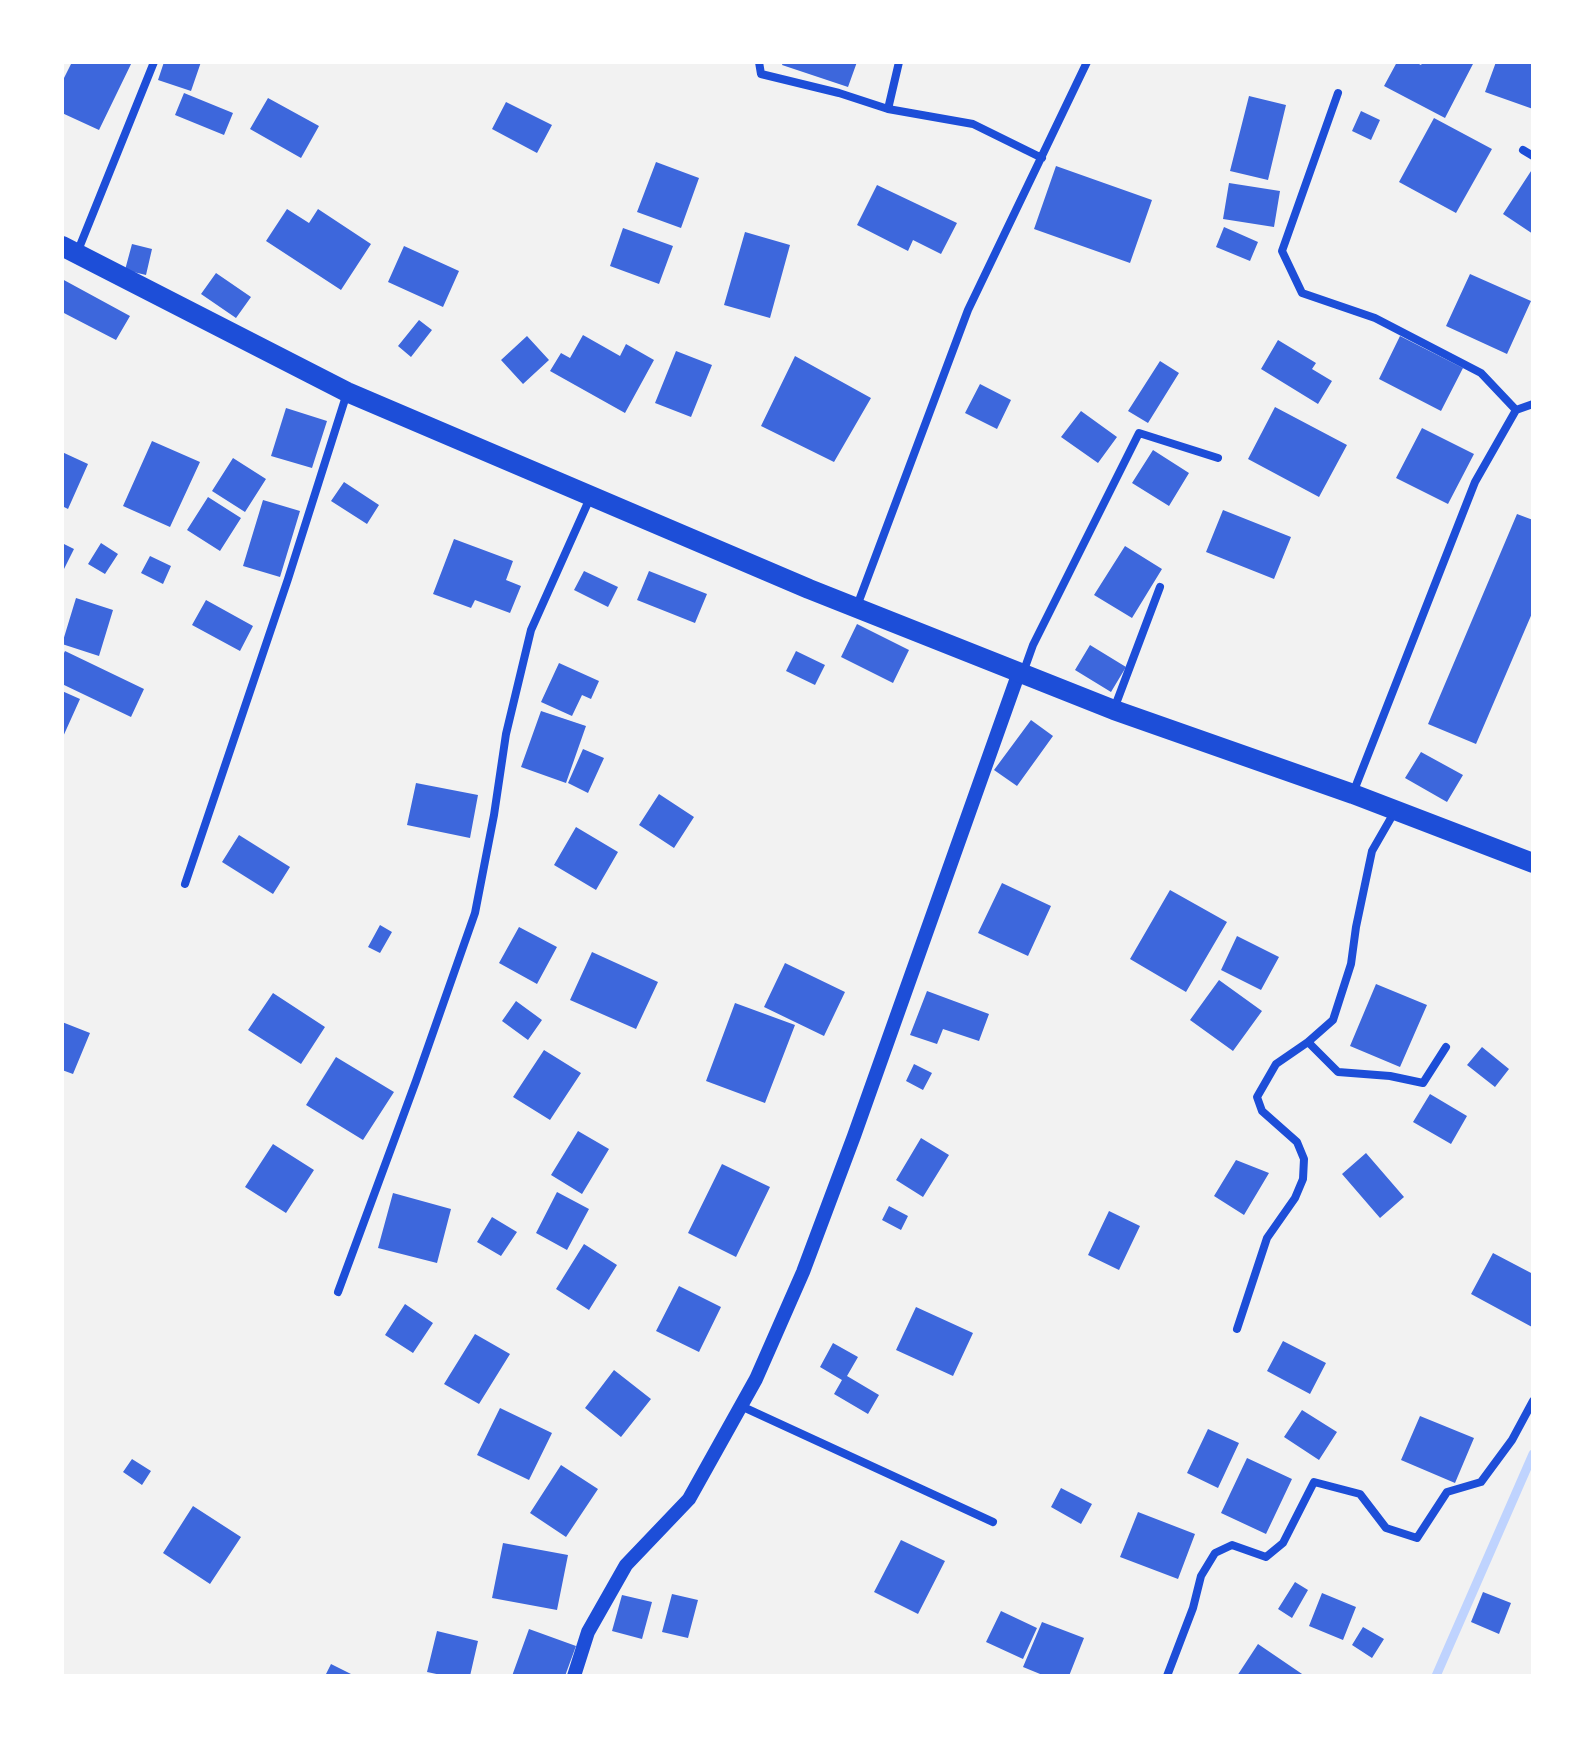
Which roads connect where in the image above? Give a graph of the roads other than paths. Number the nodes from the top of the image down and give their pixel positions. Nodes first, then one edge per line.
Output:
1 (154, 62) edge
2 (759, 62) edge
3 (899, 62) edge
4 (1087, 62) edge
5 (1338, 93) dead end
6 (888, 109) junction
7 (1523, 150) dead end
8 (1533, 156) edge
9 (1042, 158) junction
10 (69, 250) edge
11 (347, 392) junction
12 (1533, 404) edge
13 (1516, 410) junction
14 (1218, 458) dead end
15 (591, 497) junction
16 (1160, 587) dead end
17 (857, 607) junction
18 (1021, 673) junction
19 (1114, 710) junction
20 (1353, 794) junction
21 (1396, 810) junction
22 (1533, 863) edge
23 (185, 884) dead end
24 (1308, 1042) junction
25 (1446, 1047) dead end
26 (338, 1292) dead end
27 (1237, 1329) dead end
28 (1533, 1401) edge
29 (741, 1406) junction
30 (993, 1522) dead end
31 (574, 1676) edge
32 (1167, 1676) edge

1 - 10 street
2 - 6 street
3 - 6 street
4 - 9 street
5 - 13 street
6 - 9 street
7 - 8 street
9 - 17 street
10 - 11 main road
11 - 15 main road
11 - 23 street
12 - 13 street
13 - 20 street
14 - 18 street
15 - 17 main road
15 - 26 street
16 - 19 street
17 - 18 main road
18 - 19 main road
18 - 29 street
19 - 20 main road
20 - 21 main road
21 - 22 main road
21 - 24 street
24 - 25 street
24 - 27 street
28 - 32 street
29 - 30 street
29 - 31 street

